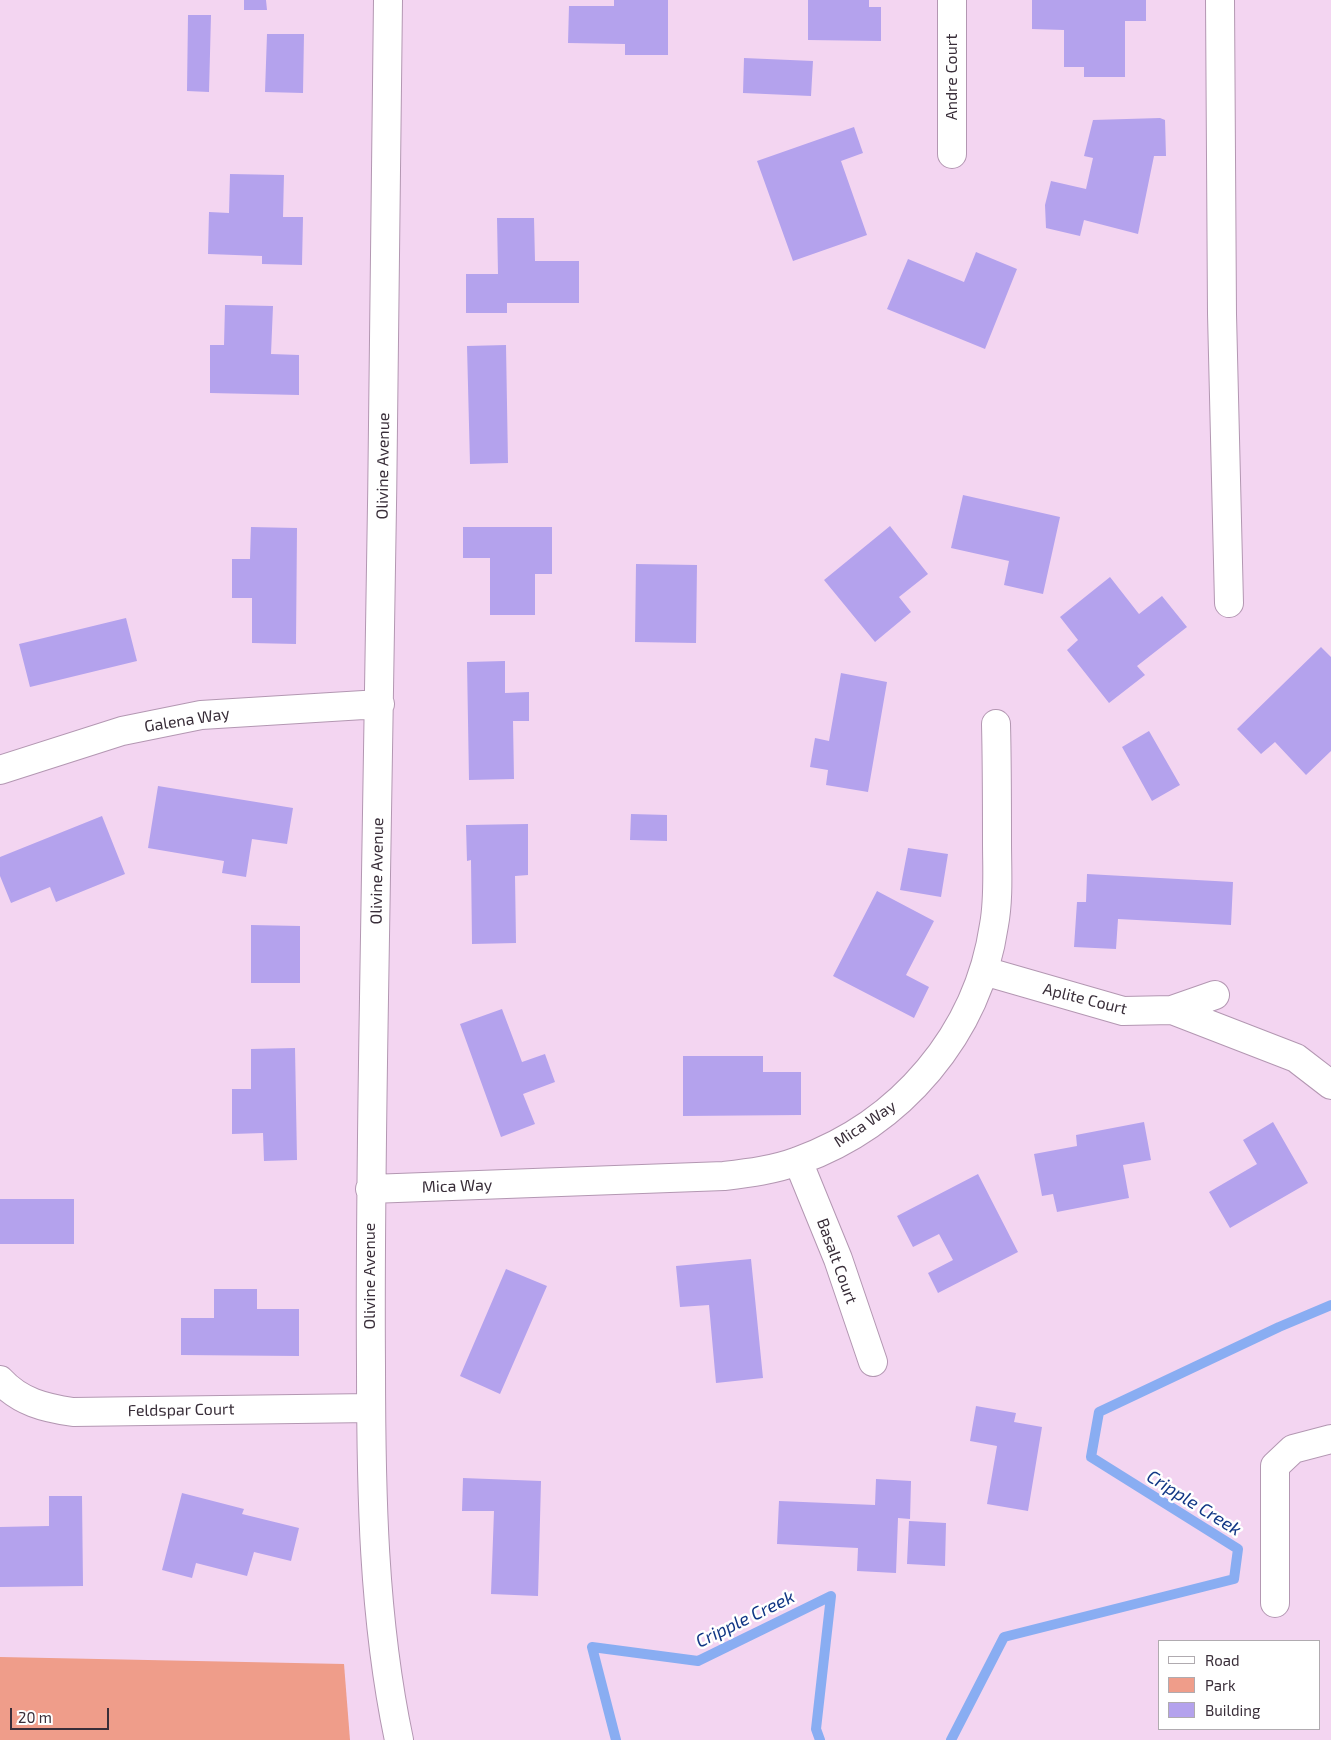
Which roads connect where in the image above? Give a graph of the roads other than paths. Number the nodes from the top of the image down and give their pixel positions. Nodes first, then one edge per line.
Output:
1 (388, 0) edge
2 (952, 0) edge
3 (1220, 0) edge
4 (952, 154) dead end
5 (1229, 604) dead end
6 (380, 704) junction
7 (996, 724) dead end
8 (0, 770) edge
9 (984, 971) junction
10 (1215, 995) dead end
11 (1172, 1010) junction
12 (1331, 1084) edge
13 (798, 1161) junction
14 (370, 1189) junction
15 (873, 1362) dead end
16 (0, 1380) edge
17 (371, 1408) junction
18 (1331, 1439) edge
19 (1275, 1603) dead end
20 (399, 1740) edge

1 - 6 street, Olivine Avenue
2 - 4 street, Andre Court
3 - 5 street
6 - 8 street, Galena Way
6 - 14 street, Olivine Avenue
7 - 9 street, Mica Way
9 - 11 street, Aplite Court
9 - 13 street, Mica Way
10 - 11 street, Aplite Court
11 - 12 street
13 - 14 street, Mica Way
13 - 15 street, Basalt Court
14 - 17 street, Olivine Avenue
16 - 17 street, Feldspar Court
17 - 20 street, Olivine Avenue
18 - 19 street

